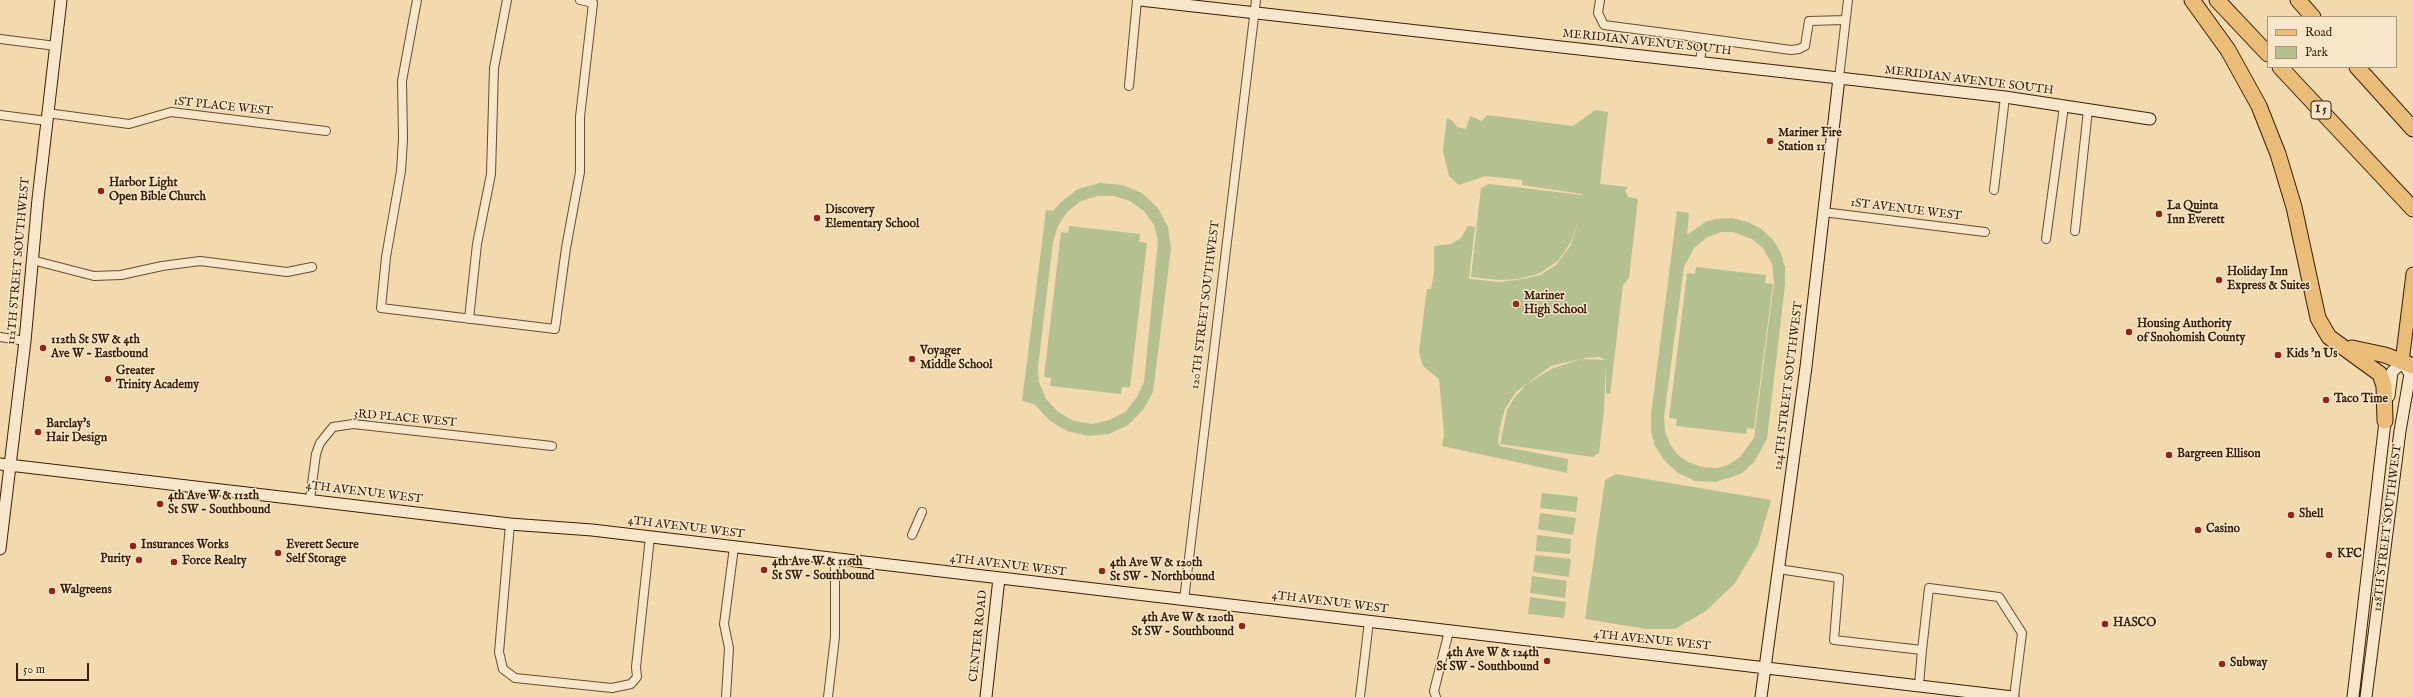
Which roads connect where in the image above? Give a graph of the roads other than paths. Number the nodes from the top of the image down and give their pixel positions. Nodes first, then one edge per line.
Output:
1 (61, 0) edge
2 (418, 0) edge
3 (507, 0) edge
4 (580, 0) edge
5 (1139, 0) edge
6 (1256, 0) edge
7 (1600, 0) edge
8 (1848, 0) edge
9 (2192, 0) edge
10 (2217, 0) edge
11 (2298, 0) edge
12 (1254, 14) junction
13 (2312, 16) edge
14 (1845, 20) junction
15 (1703, 38) junction
16 (0, 39) edge
17 (56, 46) junction
18 (2267, 53) edge
19 (1700, 62) junction
20 (2281, 68) edge
21 (2358, 68) edge
22 (1839, 78) junction
23 (1129, 86) dead end
24 (2005, 97) junction
25 (2064, 106) junction
26 (2088, 110) junction
27 (0, 115) edge
28 (47, 117) junction
29 (2150, 119) dead end
30 (2413, 129) edge
31 (326, 131) dead end
32 (1994, 190) dead end
33 (2413, 209) edge
34 (1823, 212) junction
35 (1985, 232) dead end
36 (2075, 232) dead end
37 (2046, 239) dead end
38 (32, 260) junction
39 (312, 267) dead end
40 (2413, 275) edge
41 (469, 319) junction
42 (0, 337) edge
43 (25, 341) junction
44 (2340, 344) junction
45 (2408, 364) edge
46 (2385, 421) junction
47 (552, 446) dead end
48 (5, 465) edge
49 (310, 499) junction
50 (922, 512) dead end
51 (510, 524) junction
52 (912, 535) dead end
53 (650, 537) junction
54 (734, 547) junction
55 (0, 549) edge
56 (835, 559) junction
57 (1778, 569) junction
58 (999, 578) junction
59 (1184, 600) junction
60 (1369, 621) junction
61 (1449, 631) junction
62 (1922, 650) junction
63 (1765, 666) junction
64 (1919, 685) junction
65 (726, 697) edge
66 (828, 697) edge
67 (986, 697) edge
68 (1360, 697) edge
69 (1436, 697) edge
70 (1761, 697) edge
71 (2014, 697) edge
72 (2353, 697) edge
73 (2366, 697) edge

1 - 17 street, 112TH STREET SOUTHWEST
2 - 41 street
3 - 41 street
4 - 41 street
5 - 12 street, MERIDIAN AVENUE SOUTH
5 - 23 street
6 - 12 street, 120TH STREET SOUTHWEST
7 - 15 street
8 - 14 street
9 - 44 highway
10 - 18 highway
11 - 13 highway
12 - 19 street, MERIDIAN AVENUE SOUTH
12 - 59 street, 120TH STREET SOUTHWEST
14 - 15 street
14 - 22 street
15 - 19 street
16 - 17 street
17 - 28 street, 112TH STREET SOUTHWEST
19 - 22 street, MERIDIAN AVENUE SOUTH
20 - 33 highway, I 5
21 - 30 highway
22 - 24 street, MERIDIAN AVENUE SOUTH
22 - 34 street, 124TH STREET SOUTHWEST
24 - 25 street, MERIDIAN AVENUE SOUTH
24 - 32 street
25 - 26 street, MERIDIAN AVENUE SOUTH
25 - 37 street
26 - 29 street, MERIDIAN AVENUE SOUTH
26 - 36 street
27 - 28 street, 1ST PLACE WEST
28 - 31 street, 1ST PLACE WEST
28 - 38 street, 112TH STREET SOUTHWEST
34 - 35 street, 1ST AVENUE WEST
34 - 57 street, 124TH STREET SOUTHWEST
38 - 39 street
38 - 43 street, 112TH STREET SOUTHWEST
40 - 45 main road, 128TH STREET SOUTHWEST
42 - 43 street
43 - 48 street, 112TH STREET SOUTHWEST
44 - 45 highway
44 - 46 highway
45 - 46 street, 128TH STREET SOUTHWEST
45 - 73 street, 128TH STREET SOUTHWEST
46 - 72 street, 128TH STREET SOUTHWEST
47 - 49 street, 3RD PLACE WEST
48 - 49 street, 4TH AVENUE WEST
48 - 55 street, 112TH STREET SOUTHWEST
49 - 51 street, 4TH AVENUE WEST
50 - 52 street
51 - 53 street, 4TH AVENUE WEST
51 - 53 street
53 - 54 street, 4TH AVENUE WEST
54 - 56 street, 4TH AVENUE WEST
54 - 65 street
56 - 58 street, 4TH AVENUE WEST
56 - 66 street
57 - 62 street
57 - 63 street, 124TH STREET SOUTHWEST
58 - 59 street, 4TH AVENUE WEST
58 - 67 street, CENTER ROAD
59 - 60 street, 4TH AVENUE WEST
60 - 61 street, 4TH AVENUE WEST
60 - 68 street
61 - 63 street, 4TH AVENUE WEST
61 - 69 street
62 - 64 street
62 - 71 street
63 - 64 street, 4TH AVENUE WEST
63 - 70 street, 124TH STREET SOUTHWEST
64 - 71 street, 4TH AVENUE WEST

